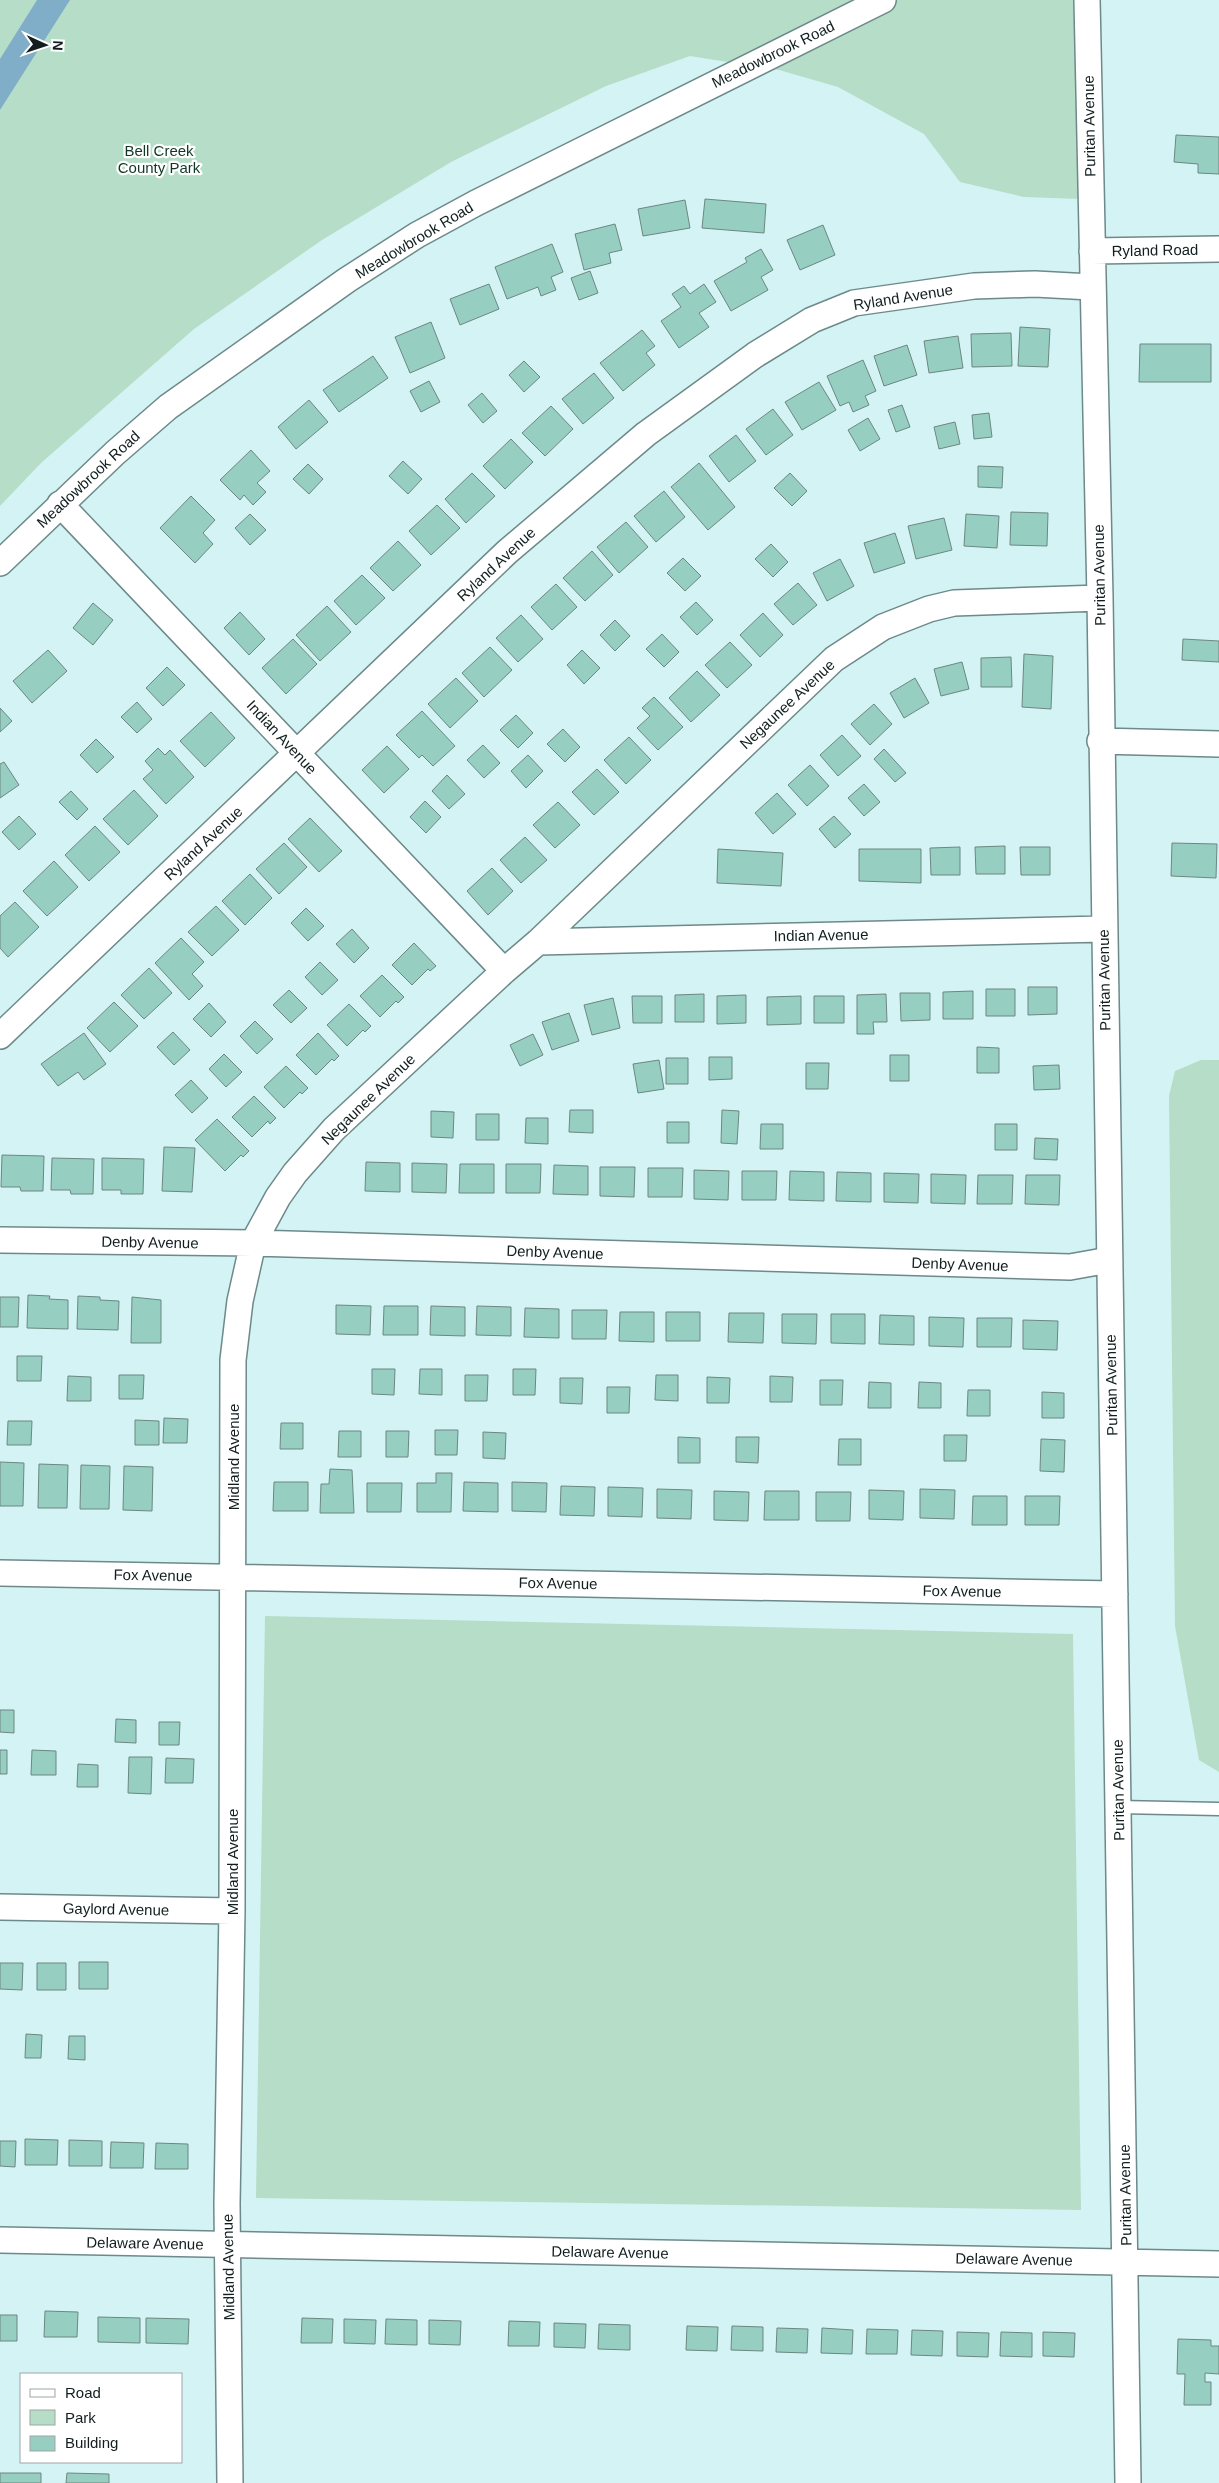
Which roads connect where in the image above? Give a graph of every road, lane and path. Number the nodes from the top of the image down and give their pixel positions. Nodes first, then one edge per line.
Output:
1 (882, 0) edge
2 (1087, 0) edge
3 (1219, 249) edge
4 (1092, 251) junction
5 (1091, 287) junction
6 (60, 504) junction
7 (0, 563) edge
8 (1100, 598) junction
9 (1100, 741) junction
10 (1219, 744) edge
11 (298, 753) junction
12 (1103, 929) junction
13 (538, 942) junction
14 (504, 971) junction
15 (0, 1036) edge
16 (0, 1240) edge
17 (253, 1243) junction
18 (1109, 1260) junction
19 (0, 1573) edge
20 (232, 1577) junction
21 (1115, 1594) junction
22 (1118, 1807) junction
23 (1219, 1809) edge
24 (0, 1907) edge
25 (232, 1911) junction
26 (0, 2240) edge
27 (229, 2245) junction
28 (1126, 2262) junction
29 (1219, 2264) edge
30 (230, 2483) edge
31 (1128, 2483) edge

1 - 6 street, Meadowbrook Road
2 - 4 street, Puritan Avenue
3 - 4 street, Ryland Road
4 - 5 street, Puritan Avenue
5 - 8 street, Puritan Avenue
5 - 11 street, Ryland Avenue
6 - 7 street, Meadowbrook Road
6 - 11 street, Indian Avenue
8 - 9 street, Puritan Avenue
8 - 13 street, Negaunee Avenue
9 - 10 street
9 - 12 street, Puritan Avenue
11 - 14 street, Indian Avenue
11 - 15 street, Ryland Avenue
12 - 13 street, Indian Avenue
12 - 18 street, Puritan Avenue
13 - 14 street, Negaunee Avenue
14 - 17 street, Negaunee Avenue
16 - 17 street, Denby Avenue
17 - 18 street, Denby Avenue
17 - 20 street, Midland Avenue
18 - 21 street, Puritan Avenue
19 - 20 street, Fox Avenue
20 - 21 street, Fox Avenue
20 - 25 street, Midland Avenue
21 - 22 street, Puritan Avenue
22 - 23 lane
22 - 28 street, Puritan Avenue
24 - 25 street, Gaylord Avenue
25 - 27 street, Midland Avenue
26 - 27 street, Delaware Avenue
27 - 28 street, Delaware Avenue
27 - 30 street, Midland Avenue
28 - 29 street, Delaware Avenue
28 - 31 street, Puritan Avenue

